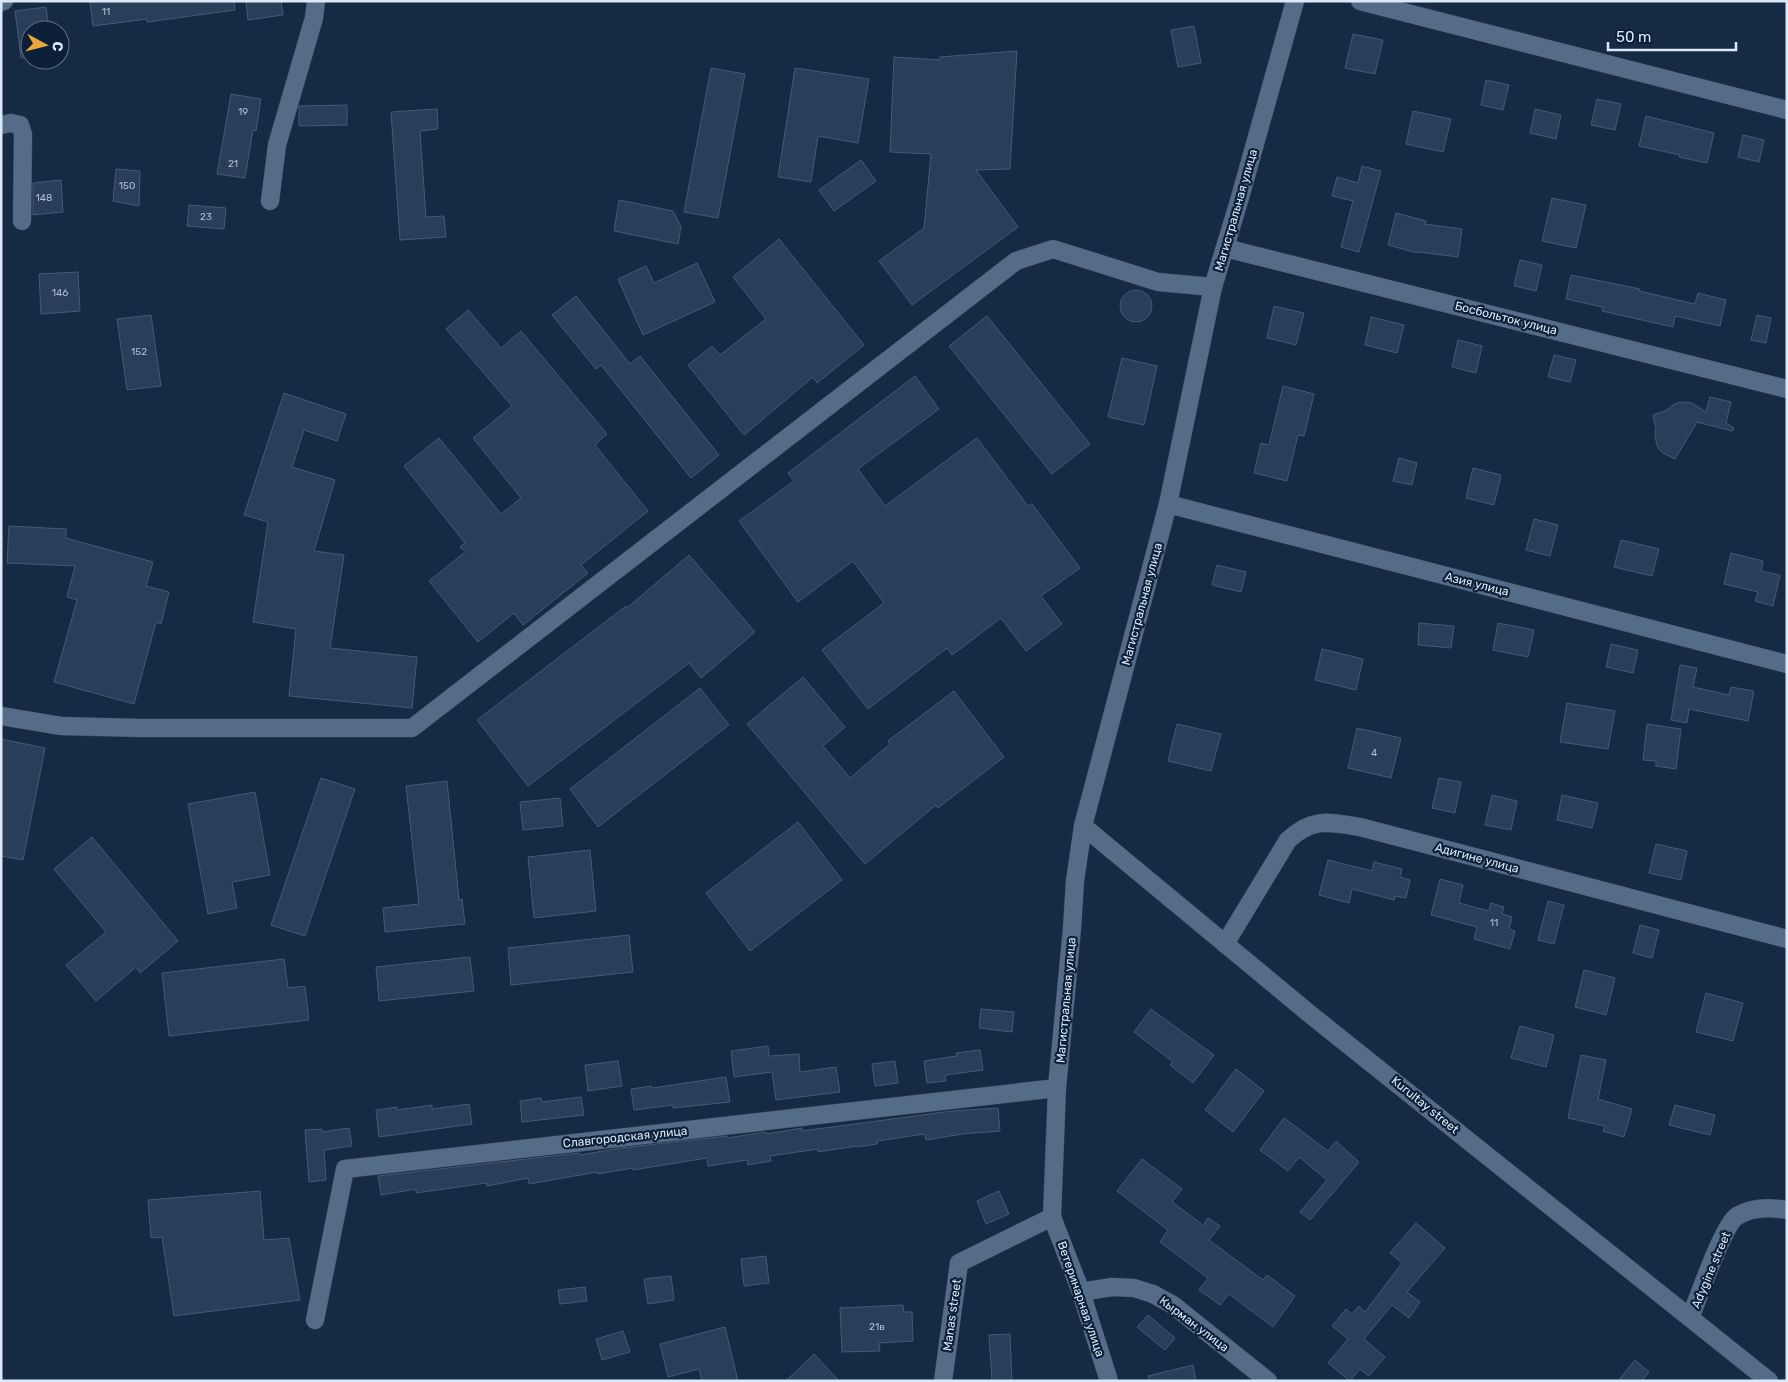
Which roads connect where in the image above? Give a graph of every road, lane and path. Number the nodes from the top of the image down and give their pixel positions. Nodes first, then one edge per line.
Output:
1 (316, 1) edge
2 (1295, 1) edge
3 (1360, 1) edge
4 (1787, 110) edge
5 (1, 124) edge
6 (270, 201) dead end
7 (22, 221) dead end
8 (1225, 248) junction
9 (1213, 287) junction
10 (1787, 389) edge
11 (1168, 504) junction
12 (1787, 664) edge
13 (1, 716) edge
14 (1083, 826) junction
15 (1787, 939) edge
16 (1225, 944) junction
17 (1057, 1088) junction
18 (1787, 1210) edge
19 (1052, 1217) junction
20 (1081, 1292) junction
21 (1690, 1318) junction
22 (315, 1320) dead end
23 (943, 1381) edge
24 (1109, 1381) edge
25 (1268, 1381) edge
26 (1769, 1381) edge

1 - 6 street
2 - 8 street, Магистральная улица
3 - 4 street
5 - 7 street
8 - 9 street, Магистральная улица
8 - 10 street, Босбольток улица
9 - 11 street, Магистральная улица
9 - 13 street
11 - 12 street, Азия улица
11 - 14 street, Магистральная улица
14 - 16 street, Kurultay street
14 - 17 street, Магистральная улица
15 - 16 street, Адигине улица
16 - 21 street, Kurultay street
17 - 19 street, Магистральная улица
17 - 22 street, Славгородская улица
18 - 21 street, Adygine street
19 - 20 street, Ветеринарная улица
19 - 23 street, Manas street
20 - 24 street, Ветеринарная улица
20 - 25 street, Кырман улица
21 - 26 street, Kurultay street

